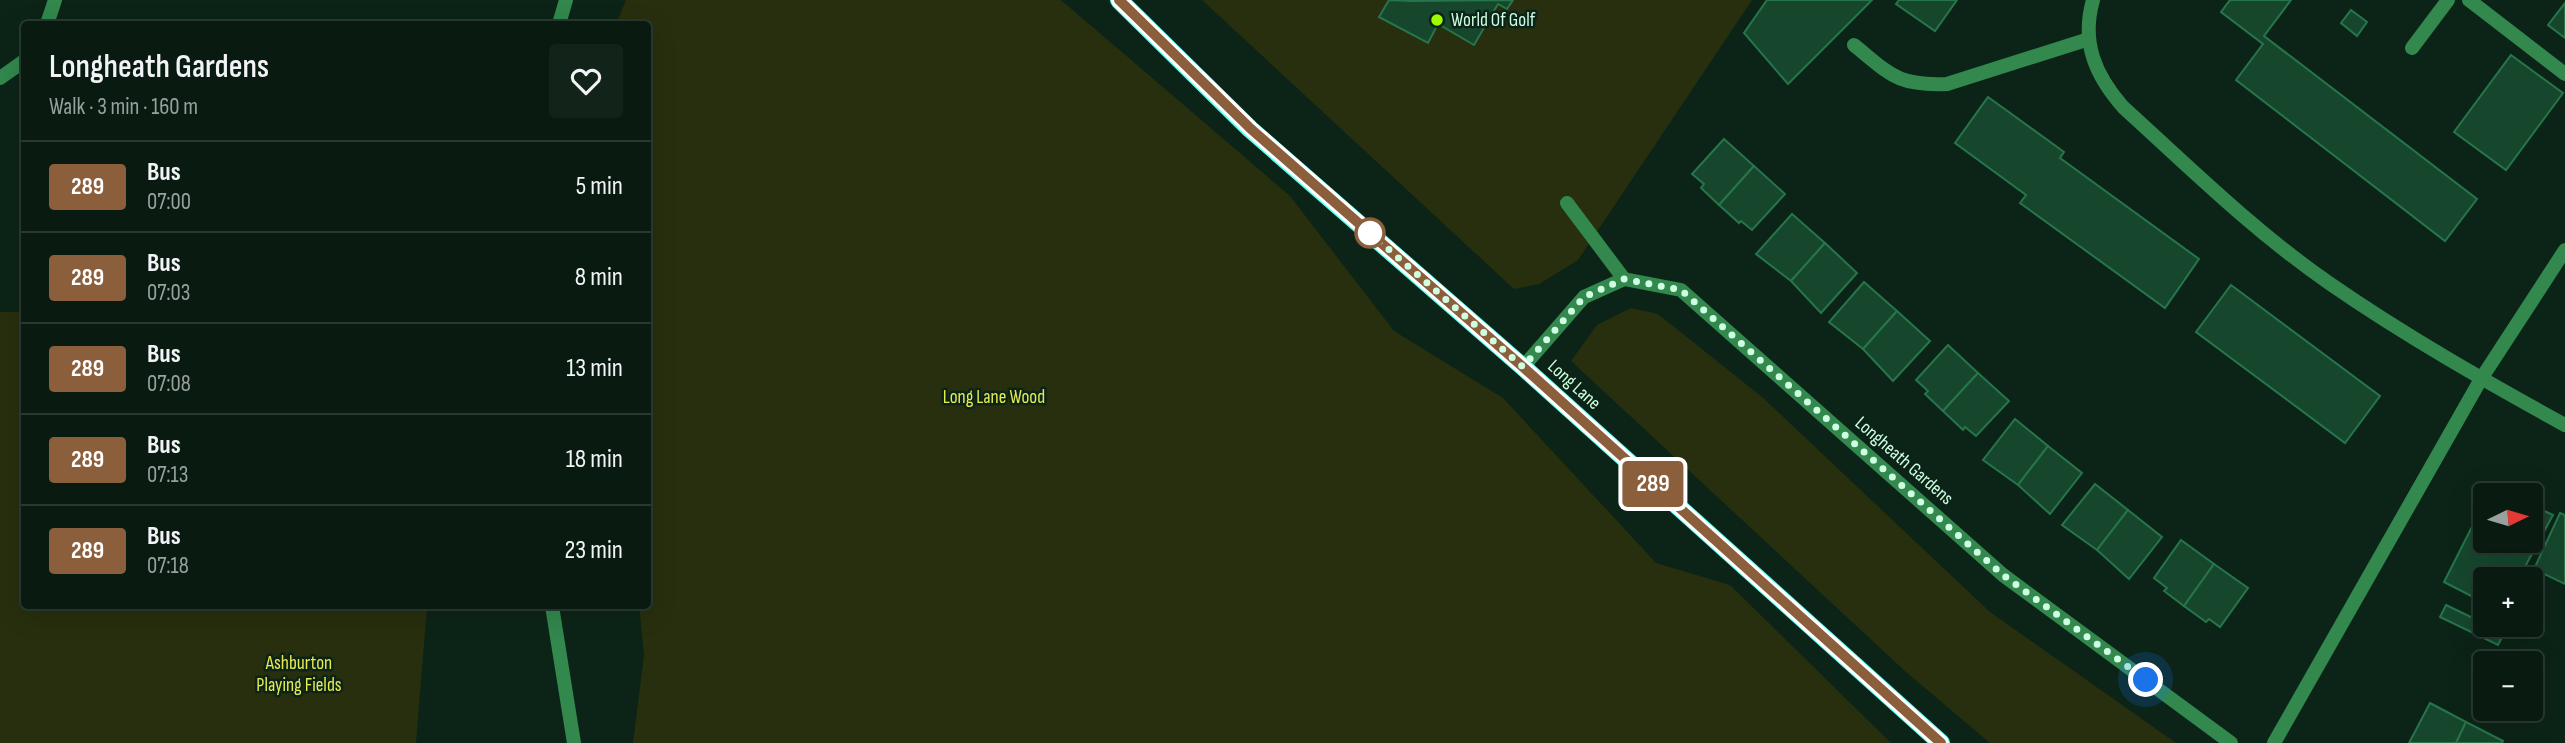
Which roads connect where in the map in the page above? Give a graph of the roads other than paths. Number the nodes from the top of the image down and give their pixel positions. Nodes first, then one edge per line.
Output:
1 (55, 0) edge
2 (566, 0) edge
3 (1119, 0) edge
4 (2094, 0) edge
5 (2448, 0) edge
6 (2469, 0) edge
7 (48, 21) edge
8 (560, 21) edge
9 (2089, 39) junction
10 (1854, 45) dead end
11 (2412, 48) dead end
12 (21, 63) edge
13 (2565, 74) edge
14 (0, 78) edge
15 (1567, 203) dead end
16 (2565, 250) edge
17 (1624, 279) junction
18 (1523, 367) junction
19 (2481, 379) junction
20 (2565, 425) edge
21 (552, 609) edge
22 (574, 743) edge
23 (1941, 743) edge
24 (2231, 743) edge
25 (2274, 743) edge

1 - 7 street
2 - 8 street
3 - 18 main road, Long Lane
4 - 9 street
5 - 11 street
6 - 13 street
9 - 10 street
9 - 19 street
12 - 14 street
15 - 17 street
16 - 19 street
17 - 18 street
17 - 24 street, Longheath Gardens
18 - 23 main road, Long Lane
19 - 20 street
19 - 25 street
21 - 22 street

